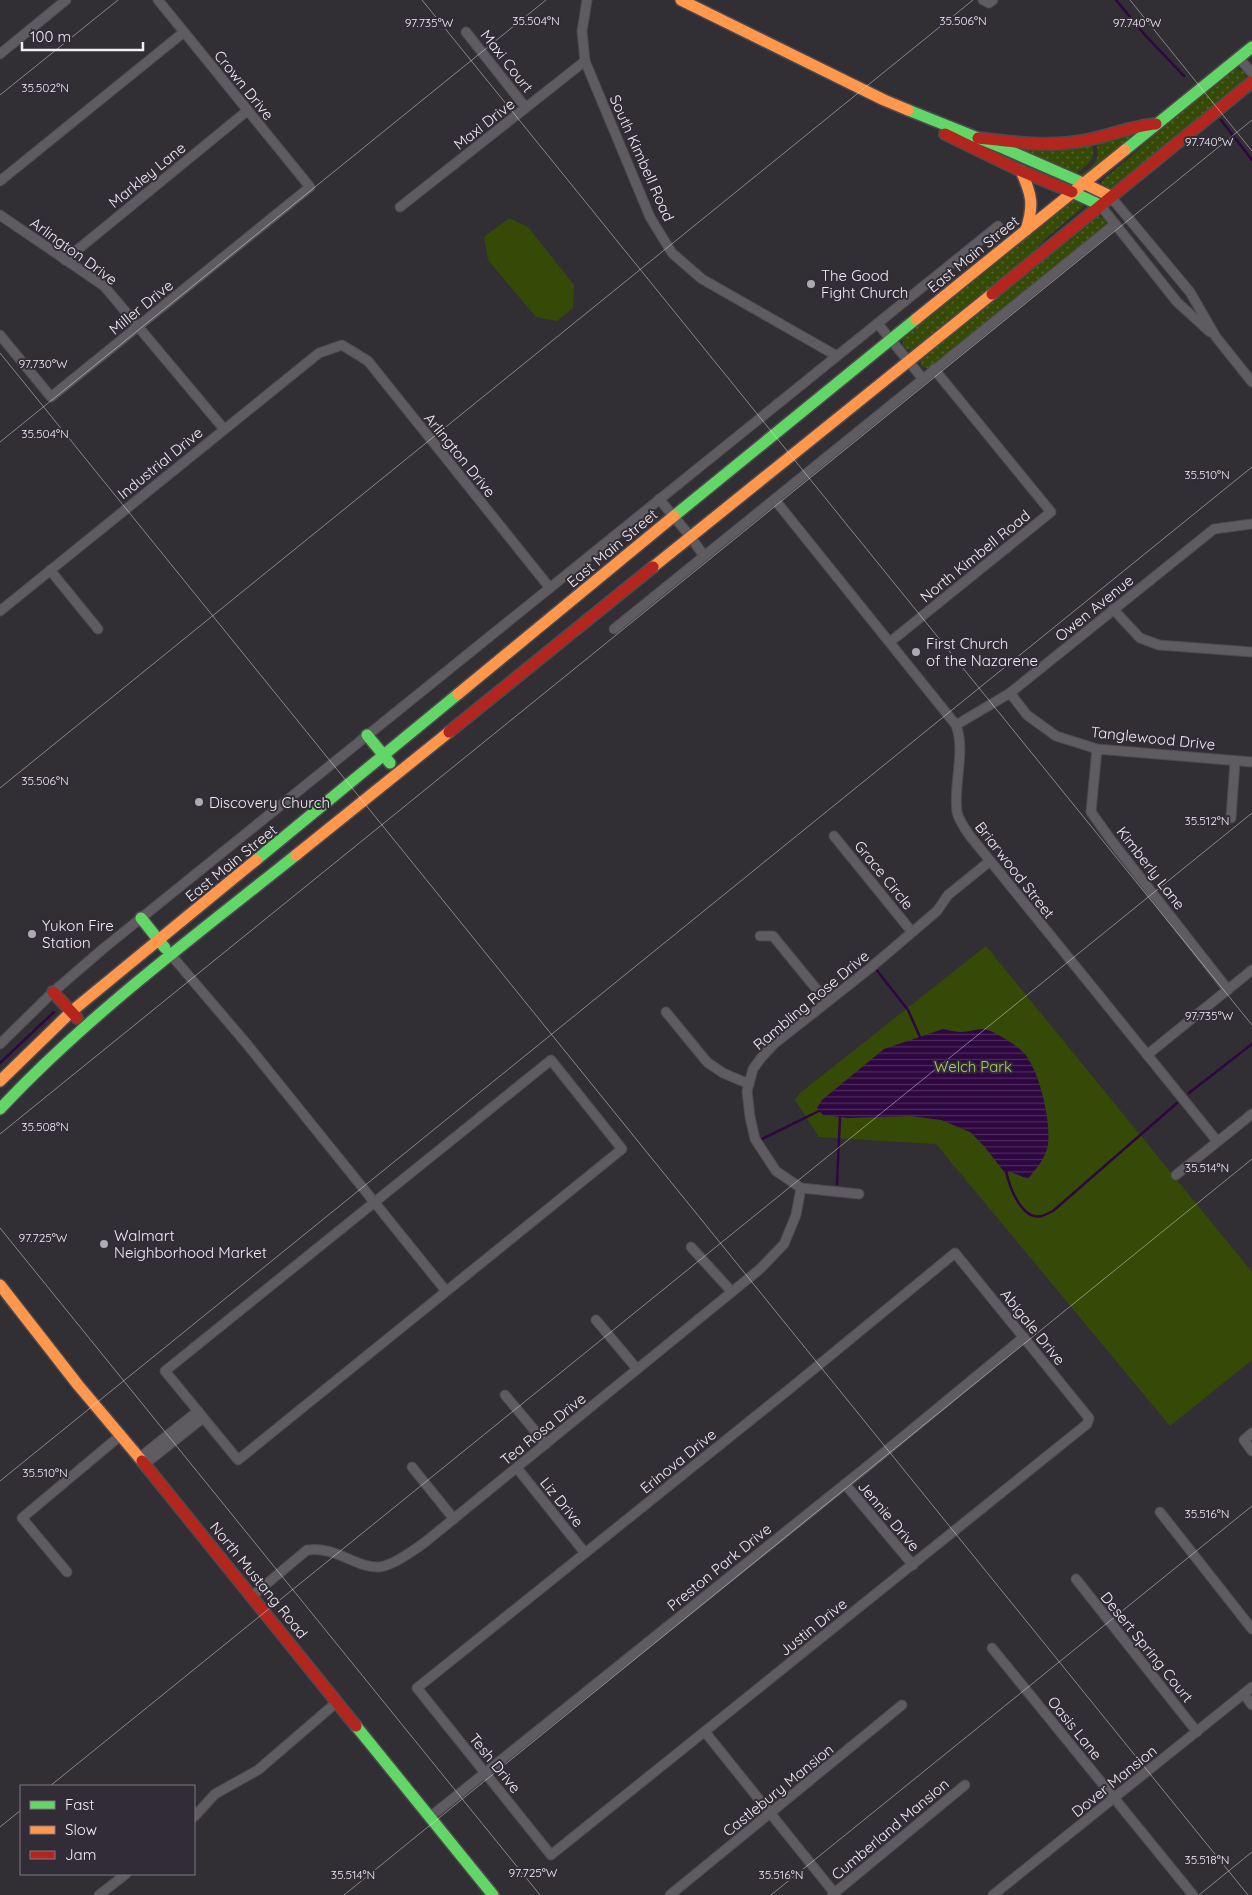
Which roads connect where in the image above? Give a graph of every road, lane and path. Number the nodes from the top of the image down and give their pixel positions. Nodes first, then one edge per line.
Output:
1 (66, 0) edge
2 (158, 0) edge
3 (587, 0) edge
4 (681, 0) edge
5 (184, 32) junction
6 (466, 32) dead end
7 (1252, 47) edge
8 (0, 54) edge
9 (1238, 57) junction
10 (585, 61) junction
11 (1252, 73) edge
12 (1252, 82) edge
13 (892, 104) junction
14 (526, 108) junction
15 (247, 111) junction
16 (1156, 124) junction
17 (978, 138) junction
18 (1021, 171) junction
19 (0, 181) edge
20 (1083, 183) junction
21 (310, 187) joint
22 (1072, 192) junction
23 (1110, 196) junction
24 (1100, 205) junction
25 (400, 207) dead end
26 (0, 215) edge
27 (1115, 224) junction
28 (998, 226) dead end
29 (1026, 230) junction
30 (1157, 252) junction
31 (66, 260) junction
32 (1146, 262) junction
33 (1187, 288) junction
34 (1174, 299) junction
35 (878, 324) junction
36 (138, 326) junction
37 (0, 335) edge
38 (1216, 337) junction
39 (890, 340) junction
40 (342, 345) joint
41 (837, 356) junction
42 (908, 362) junction
43 (934, 369) junction
44 (923, 379) junction
45 (1252, 382) edge
46 (224, 428) junction
47 (659, 499) junction
48 (775, 500) junction
49 (674, 516) junction
50 (1252, 524) edge
51 (690, 536) junction
52 (704, 556) junction
53 (50, 570) junction
54 (550, 588) junction
55 (1113, 609) junction
56 (0, 611) edge
57 (98, 629) dead end
58 (614, 629) dead end
59 (890, 642) junction
60 (1252, 652) edge
61 (1010, 693) junction
62 (956, 725) junction
63 (367, 735) junction
64 (1097, 749) junction
65 (384, 756) junction
66 (1235, 761) junction
67 (1252, 762) edge
68 (397, 772) junction
69 (1231, 818) dead end
70 (834, 836) dead end
71 (990, 861) junction
72 (141, 918) junction
73 (912, 932) junction
74 (760, 936) dead end
75 (159, 941) junction
76 (171, 955) junction
77 (1252, 970) edge
78 (1228, 990) junction
79 (53, 992) junction
80 (827, 1002) junction
81 (72, 1011) junction
82 (666, 1012) dead end
83 (85, 1026) junction
84 (0, 1044) edge
85 (1147, 1055) junction
86 (0, 1081) edge
87 (749, 1084) junction
88 (0, 1109) edge
89 (1252, 1114) edge
90 (1217, 1142) junction
91 (1176, 1175) dead end
92 (802, 1188) junction
93 (858, 1194) dead end
94 (375, 1202) junction
95 (691, 1247) dead end
96 (955, 1253) joint
97 (0, 1285) edge
98 (446, 1291) junction
99 (732, 1292) junction
100 (596, 1320) dead end
101 (1024, 1337) junction
102 (637, 1369) junction
103 (505, 1395) dead end
104 (200, 1414) junction
105 (1089, 1418) joint
106 (1252, 1433) edge
107 (121, 1436) junction
108 (546, 1444) junction
109 (1252, 1450) edge
110 (142, 1461) junction
111 (412, 1467) dead end
112 (517, 1468) junction
113 (845, 1484) junction
114 (1160, 1512) dead end
115 (454, 1519) junction
116 (585, 1553) junction
117 (913, 1565) junction
118 (66, 1572) dead end
119 (1076, 1579) dead end
120 (252, 1596) junction
121 (1252, 1629) edge
122 (992, 1648) dead end
123 (1252, 1687) edge
124 (417, 1688) joint
125 (1244, 1694) junction
126 (338, 1702) junction
127 (902, 1705) dead end
128 (1252, 1705) edge
129 (705, 1732) junction
130 (1197, 1732) junction
131 (485, 1773) junction
132 (965, 1785) dead end
133 (1114, 1798) junction
134 (771, 1814) junction
135 (195, 1816) edge
136 (430, 1817) junction
137 (551, 1856) joint
138 (125, 1875) edge
139 (834, 1894) edge
140 (99, 1895) edge
141 (493, 1895) edge
142 (670, 1895) edge
143 (993, 1895) edge
144 (1193, 1895) edge

1 - 8 street
2 - 5 street, Crown Drive
3 - 10 street, South Kimbell Road
4 - 13 main road
5 - 15 street, Crown Drive
5 - 19 street
6 - 14 street, Maxi Court
7 - 9 main road, East Main Street
9 - 11 street
9 - 16 main road, East Main Street
10 - 14 street, Maxi Drive
10 - 41 street, South Kimbell Road
12 - 23 main road
13 - 17 main road
13 - 18 main road
14 - 25 street, Maxi Drive
15 - 21 street, Crown Drive
15 - 31 street, Markley Lane
16 - 17 main road
16 - 20 main road, East Main Street
17 - 20 main road
18 - 22 main road
18 - 29 main road
20 - 22 main road, East Main Street
20 - 23 main road
21 - 36 street, Miller Drive
22 - 24 main road
22 - 29 main road, East Main Street
23 - 24 main road
23 - 30 street
24 - 27 street
24 - 42 main road
26 - 31 street, Arlington Drive
27 - 32 street
27 - 43 street
28 - 35 street, East Main Street
29 - 39 main road, East Main Street
30 - 32 street
30 - 33 street
31 - 36 street, Arlington Drive
32 - 34 street
33 - 34 street
33 - 38 street
34 - 38 street
35 - 39 street
35 - 41 street, East Main Street
36 - 37 street, Miller Drive
36 - 46 street, Arlington Drive
38 - 45 street
39 - 42 street
39 - 49 main road, East Main Street
40 - 46 street, Industrial Drive
40 - 54 street, Arlington Drive
41 - 47 street, East Main Street
42 - 44 street
42 - 51 main road
43 - 44 street
43 - 59 street, North Kimbell Road
44 - 48 street
46 - 53 street, Industrial Drive
47 - 49 street
47 - 54 street, East Main Street
48 - 52 street
48 - 59 street
49 - 51 street
49 - 65 main road, East Main Street
50 - 55 street, Owen Avenue
51 - 52 street
51 - 68 main road
52 - 58 street
53 - 56 street, Industrial Drive
53 - 57 street
54 - 63 street, East Main Street
55 - 60 street
55 - 61 street, Owen Avenue
59 - 62 street
61 - 62 street, Owen Avenue
61 - 64 street, Tanglewood Drive
62 - 71 street, Briarwood Street
63 - 65 main road
63 - 72 street, East Main Street
64 - 66 street, Tanglewood Drive
64 - 78 street, Kimberly Lane
65 - 68 main road
65 - 75 main road, East Main Street
66 - 67 street, Tanglewood Drive
66 - 69 street
68 - 76 main road
70 - 73 street, Grace Circle
71 - 73 street, Rambling Rose Drive
71 - 85 street, Briarwood Street
72 - 75 main road
72 - 79 street, East Main Street
73 - 80 street, Rambling Rose Drive
74 - 80 street
75 - 76 main road
75 - 81 main road, East Main Street
76 - 83 main road
76 - 94 street
77 - 78 street
78 - 85 street
79 - 81 main road
79 - 84 street, East Main Street
80 - 87 street, Rambling Rose Drive
81 - 83 main road
81 - 86 main road, East Main Street
82 - 87 street
83 - 88 main road
85 - 90 street, Briarwood Street
87 - 92 street, Rambling Rose Drive
89 - 90 street
90 - 91 street
92 - 93 street, Rambling Rose Drive
92 - 99 street, Tea Rosa Drive
94 - 98 street
94 - 98 street
94 - 104 street
95 - 99 street
96 - 101 street, Abigale Drive
96 - 116 street, Erinova Drive
97 - 107 main road, North Mustang Road
98 - 104 street
99 - 102 street, Tea Rosa Drive
100 - 102 street
101 - 105 street, Abigale Drive
101 - 113 street, Preston Park Drive
102 - 108 street, Tea Rosa Drive
103 - 108 street
104 - 110 street
105 - 117 street, Justin Drive
106 - 109 street
107 - 110 main road, North Mustang Road
107 - 118 street
108 - 112 street, Tea Rosa Drive
110 - 120 main road, North Mustang Road
111 - 115 street
112 - 115 street, Tea Rosa Drive
112 - 116 street, Liz Drive
113 - 117 street, Jennie Drive
113 - 131 street, Preston Park Drive
114 - 121 street
115 - 120 street, Tea Rosa Drive
116 - 124 street, Erinova Drive
117 - 129 street, Justin Drive
119 - 130 street, Desert Spring Court
120 - 126 main road, North Mustang Road
122 - 133 street, Oasis Lane
123 - 125 street, Dover Mansion
124 - 131 street, Tesh Drive
125 - 128 street
125 - 130 street, Dover Mansion
126 - 135 street
126 - 136 main road, North Mustang Road
127 - 134 street, Castlebury Mansion
129 - 134 street
129 - 137 street, Justin Drive
130 - 133 street, Dover Mansion
131 - 136 street, Preston Park Drive
131 - 137 street, Tesh Drive
132 - 139 street, Cumberland Mansion
133 - 143 street, Dover Mansion
133 - 144 street, Oasis Lane
134 - 139 street
134 - 142 street, Castlebury Mansion
136 - 141 main road, North Mustang Road
138 - 140 street

